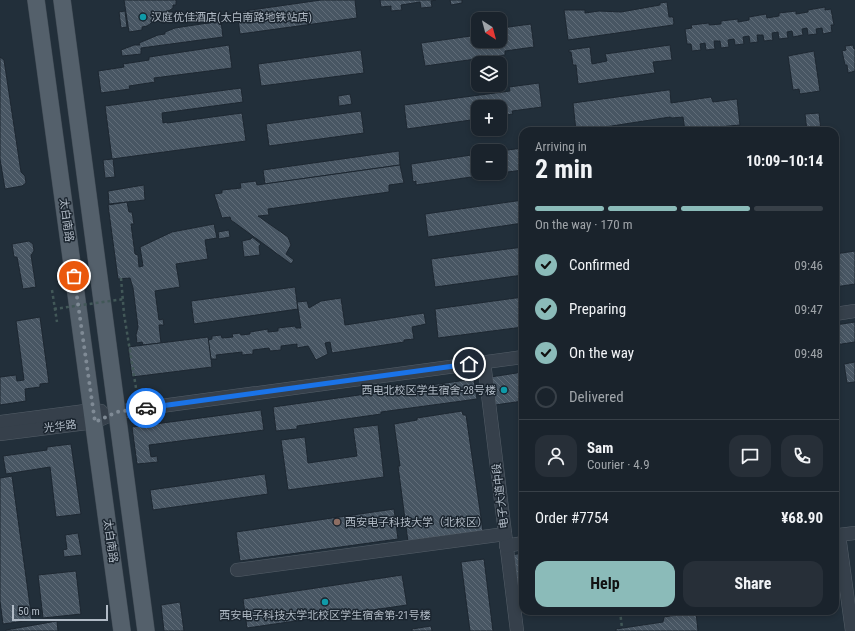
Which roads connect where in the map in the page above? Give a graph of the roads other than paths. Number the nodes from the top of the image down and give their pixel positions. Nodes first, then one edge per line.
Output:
1 (36, 0) edge
2 (62, 0) edge
3 (855, 312) edge
4 (839, 314) edge
5 (519, 358) edge
6 (484, 362) junction
7 (117, 412) junction
8 (94, 416) junction
9 (0, 422) edge
10 (0, 434) edge
11 (855, 533) edge
12 (506, 540) junction
13 (519, 542) edge
14 (237, 570) dead end
15 (122, 631) edge
16 (146, 631) edge
17 (517, 631) edge
18 (852, 631) edge

1 - 8 main road, 太白南路
2 - 7 main road, 太白南路
3 - 4 street
5 - 6 street, 光华路
6 - 7 street, 光华路
6 - 12 street, 电子大道中段
7 - 8 street, 光华路
7 - 16 main road, 太白南路
8 - 9 street, 光华路
8 - 10 street, 光华路
8 - 15 main road, 太白南路
11 - 18 street
12 - 13 street
12 - 14 street
12 - 17 street, 电子大道中段

